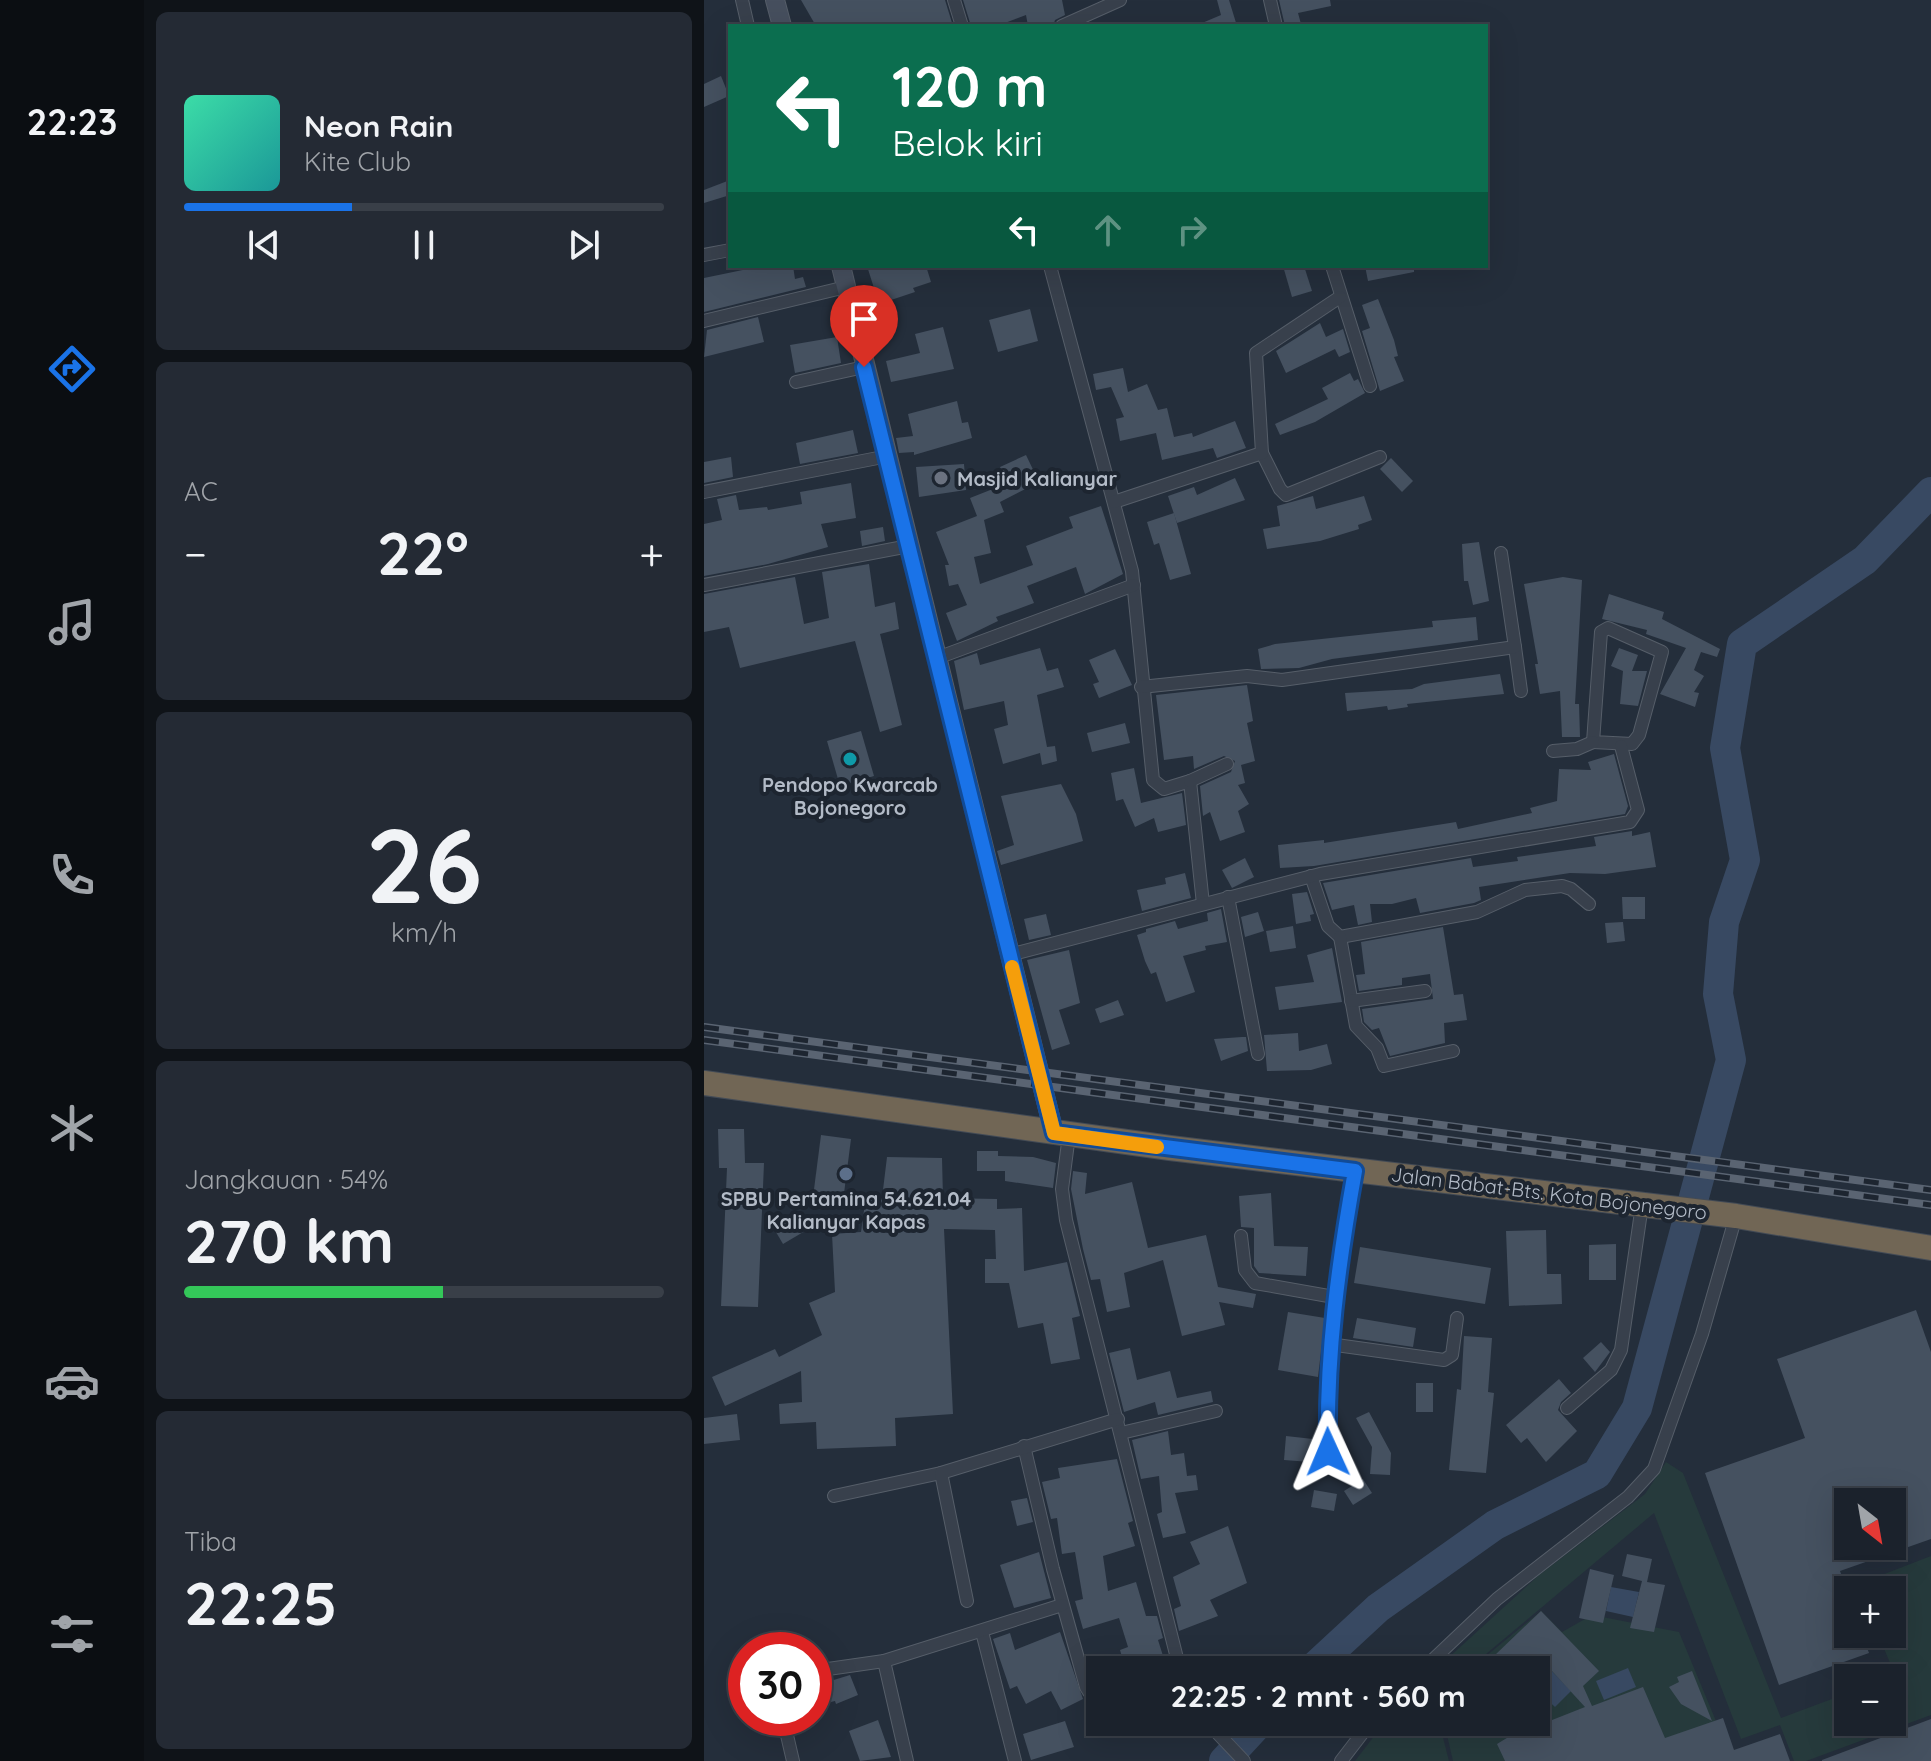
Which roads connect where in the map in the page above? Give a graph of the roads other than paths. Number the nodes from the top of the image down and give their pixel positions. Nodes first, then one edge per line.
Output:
1 (742, 0) edge
2 (954, 0) edge
3 (1120, 0) edge
4 (1270, 0) edge
5 (779, 1) edge
6 (748, 24) edge
7 (782, 24) edge
8 (961, 24) edge
9 (1066, 24) edge
10 (1276, 24) edge
11 (728, 250) edge
12 (704, 255) edge
13 (841, 268) edge
14 (1051, 268) edge
15 (1333, 268) edge
16 (837, 289) junction
17 (1340, 297) junction
18 (704, 321) edge
19 (864, 367) junction
20 (796, 382) dead end
21 (1370, 386) dead end
22 (1262, 453) junction
23 (888, 456) junction
24 (1380, 457) dead end
25 (704, 492) edge
26 (1114, 502) junction
27 (909, 546) junction
28 (1501, 553) dead end
29 (704, 585) edge
30 (1134, 585) junction
31 (1515, 647) junction
32 (937, 658) junction
33 (1141, 687) junction
34 (1521, 691) dead end
35 (1593, 742) junction
36 (1621, 746) junction
37 (1553, 751) dead end
38 (1227, 764) dead end
39 (1190, 781) junction
40 (1311, 876) junction
41 (1228, 897) junction
42 (1203, 904) junction
43 (1589, 904) dead end
44 (1340, 937) junction
45 (1009, 955) junction
46 (1425, 991) dead end
47 (1351, 1001) junction
48 (1453, 1051) dead end
49 (1258, 1054) dead end
50 (704, 1083) edge
51 (1062, 1134) junction
52 (1355, 1171) junction
53 (1653, 1206) junction
54 (1728, 1215) junction
55 (1241, 1236) dead end
56 (1931, 1248) edge
57 (1334, 1297) junction
58 (1457, 1318) dead end
59 (1329, 1344) junction
60 (1567, 1408) dead end
61 (1216, 1411) dead end
62 (1118, 1419) junction
63 (1121, 1433) junction
64 (1024, 1446) junction
65 (1328, 1452) dead end
66 (941, 1473) junction
67 (834, 1496) dead end
68 (967, 1601) dead end
69 (1062, 1605) junction
70 (982, 1632) junction
71 (1176, 1656) edge
72 (1437, 1656) edge
73 (884, 1661) junction
74 (832, 1668) edge
75 (1086, 1687) edge
76 (787, 1736) edge
77 (1220, 1736) edge
78 (1360, 1736) edge
79 (793, 1761) edge
80 (907, 1761) edge
81 (1015, 1761) edge
82 (1244, 1761) edge
83 (1341, 1761) edge

1 - 6 street
2 - 8 street
3 - 9 street
4 - 10 street
5 - 7 street
11 - 12 street
13 - 16 street
14 - 26 street
15 - 17 street
16 - 18 street
16 - 19 street
17 - 21 street
17 - 22 street
19 - 20 street
19 - 23 street
22 - 24 street
22 - 26 street
23 - 25 street
23 - 27 street
26 - 30 street
27 - 29 street
27 - 32 street
28 - 31 street
30 - 32 street
30 - 33 street
31 - 33 street
31 - 34 street
32 - 45 street
33 - 39 street
35 - 36 street
35 - 36 street
35 - 37 street
36 - 40 street
38 - 39 street
39 - 42 street
40 - 41 street
40 - 44 street
41 - 42 street
41 - 49 street
42 - 45 street
43 - 44 street
44 - 47 street
45 - 51 street
46 - 47 street
47 - 48 street
50 - 51 highway, Jalan Babat-Bts. Kota Bojonegoro
51 - 52 highway, Jalan Babat-Bts. Kota Bojonegoro
51 - 62 street
52 - 53 highway, Jalan Babat-Bts. Kota Bojonegoro
52 - 57 street
53 - 54 highway, Jalan Babat-Bts. Kota Bojonegoro
53 - 60 street
54 - 56 highway, Jalan Babat-Bts. Kota Bojonegoro
54 - 72 street
55 - 57 street
57 - 59 street
58 - 59 street
59 - 65 street
61 - 63 street
62 - 63 street
62 - 64 street
63 - 71 street
64 - 66 street
64 - 69 street
66 - 67 street
66 - 68 street
69 - 70 street
69 - 75 street
70 - 73 street
70 - 81 street
73 - 74 street
73 - 80 street
76 - 79 street
77 - 82 street
78 - 83 street

